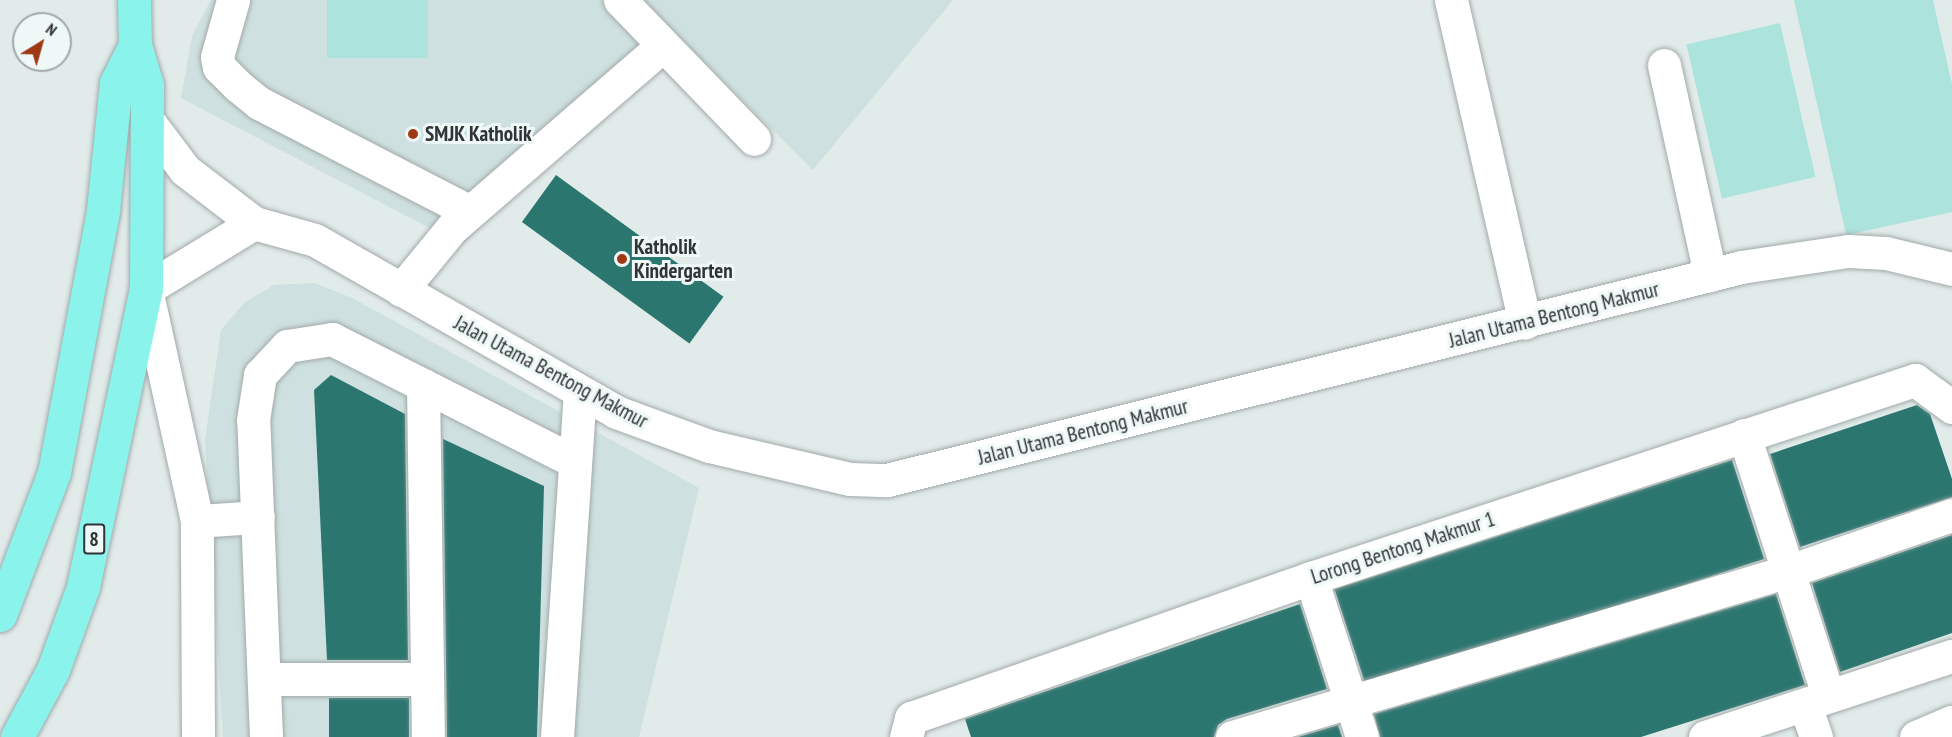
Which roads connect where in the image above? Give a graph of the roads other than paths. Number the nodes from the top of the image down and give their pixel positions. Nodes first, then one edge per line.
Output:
1 (134, 0) edge
2 (233, 0) edge
3 (620, 0) edge
4 (1451, 0) edge
5 (135, 45) junction
6 (661, 47) junction
7 (1664, 65) dead end
8 (148, 121) junction
9 (754, 139) dead end
10 (470, 213) junction
11 (254, 223) junction
12 (1952, 269) edge
13 (1710, 275) junction
14 (146, 289) junction
15 (401, 290) junction
16 (1525, 323) junction
17 (423, 385) junction
18 (580, 392) junction
19 (1952, 407) edge
20 (1744, 435) junction
21 (575, 462) junction
22 (1952, 515) edge
23 (258, 517) junction
24 (196, 521) junction
25 (1789, 571) junction
26 (1311, 578) junction
27 (0, 615) edge
28 (1952, 656) edge
29 (427, 678) junction
30 (264, 679) junction
31 (1350, 699) junction
32 (1816, 700) junction
33 (1952, 722) edge
34 (18, 737) edge
35 (198, 737) edge
36 (266, 737) edge
37 (428, 737) edge
38 (557, 737) edge
39 (906, 737) edge
40 (1232, 737) edge
41 (1362, 737) edge
42 (1705, 737) edge
43 (1816, 737) edge
44 (1916, 737) edge

1 - 5 main road, 8
2 - 10 street
3 - 6 street
4 - 16 street
5 - 8 main road, 8
5 - 27 main road, 8
6 - 9 street
6 - 10 street
7 - 13 street
8 - 11 street
8 - 14 main road, 8
10 - 15 street
11 - 14 street
11 - 15 street, Jalan Utama Bentong Makmur
12 - 13 street, Jalan Utama Bentong Makmur
13 - 16 street, Jalan Utama Bentong Makmur
14 - 24 street
14 - 34 main road, 8
15 - 18 street, Jalan Utama Bentong Makmur
16 - 18 street, Jalan Utama Bentong Makmur
17 - 21 street
17 - 23 street
17 - 29 street
18 - 21 street
19 - 20 street, Lorong Bentong Makmur 1
20 - 25 street
20 - 26 street, Lorong Bentong Makmur 1
21 - 38 street
22 - 25 street
23 - 24 street
23 - 30 street
24 - 35 street
25 - 31 street
25 - 32 street
26 - 31 street
26 - 39 street, Lorong Bentong Makmur 1
28 - 32 street
29 - 30 street
29 - 37 street
30 - 36 street
31 - 40 street
31 - 41 street
32 - 42 street
32 - 43 street
33 - 44 street

